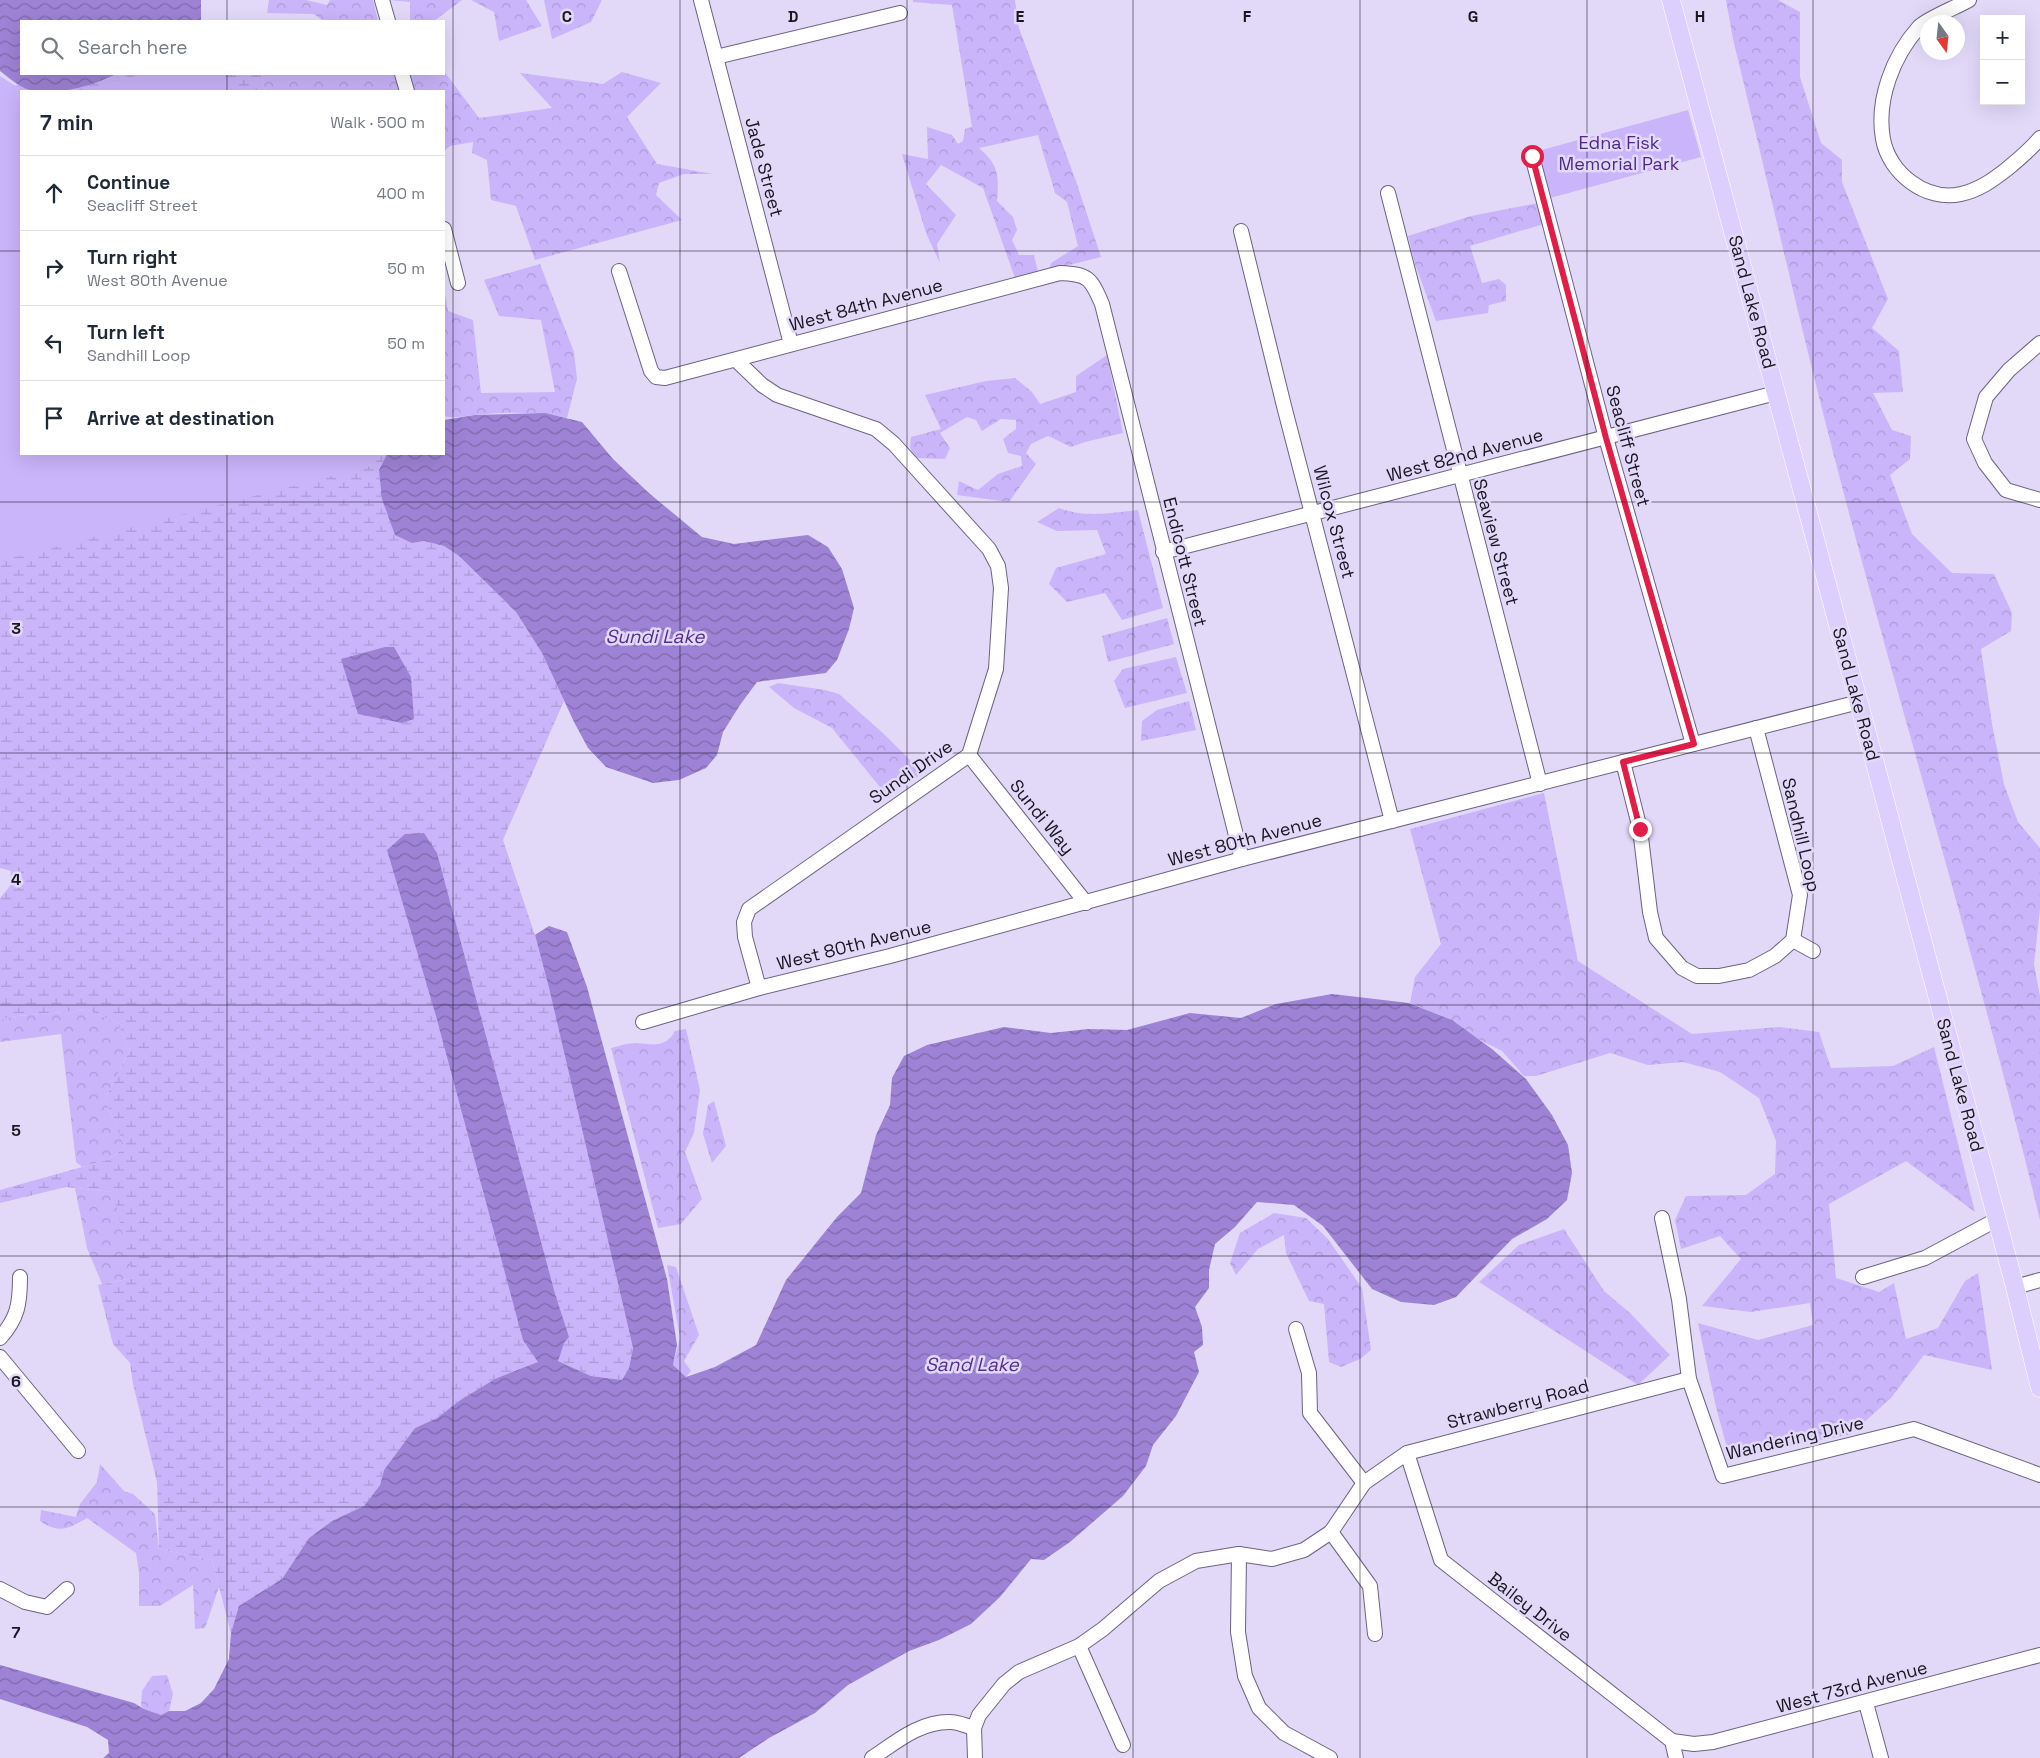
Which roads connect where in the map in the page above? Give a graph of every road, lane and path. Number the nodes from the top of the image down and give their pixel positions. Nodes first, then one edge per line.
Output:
1 (382, 0) edge
2 (701, 0) edge
3 (1671, 0) edge
4 (1969, 0) edge
5 (900, 12) dead end
6 (388, 20) edge
7 (716, 57) junction
8 (402, 75) edge
9 (407, 90) edge
10 (2040, 138) edge
11 (1532, 156) dead end
12 (1388, 193) dead end
13 (1242, 231) dead end
14 (445, 233) edge
15 (619, 270) dead end
16 (1087, 276) joint
17 (458, 283) dead end
18 (2040, 343) edge
19 (791, 344) junction
20 (736, 360) junction
21 (1776, 394) junction
22 (1606, 438) junction
23 (1460, 476) junction
24 (2040, 500) edge
25 (1312, 513) junction
26 (1163, 552) junction
27 (1859, 702) junction
28 (1756, 728) junction
29 (1694, 744) junction
30 (969, 755) junction
31 (1623, 762) junction
32 (1540, 784) junction
33 (1392, 821) junction
34 (1242, 859) junction
35 (1086, 903) junction
36 (1793, 940) junction
37 (1812, 952) dead end
38 (759, 988) junction
39 (642, 1022) dead end
40 (1662, 1218) dead end
41 (1996, 1220) junction
42 (20, 1277) dead end
43 (1864, 1277) dead end
44 (2040, 1280) edge
45 (2015, 1287) junction
46 (1296, 1329) dead end
47 (0, 1338) edge
48 (0, 1356) edge
49 (1689, 1379) junction
50 (2040, 1388) edge
51 (78, 1452) dead end
52 (1407, 1453) junction
53 (2040, 1476) edge
54 (1364, 1483) junction
55 (1331, 1532) junction
56 (1240, 1554) junction
57 (0, 1589) edge
58 (66, 1589) dead end
59 (1375, 1634) dead end
60 (1079, 1646) junction
61 (2040, 1656) edge
62 (1866, 1703) junction
63 (974, 1728) junction
64 (1672, 1741) junction
65 (1123, 1745) dead end
66 (1327, 1757) edge
67 (872, 1758) edge
68 (975, 1758) edge
69 (1676, 1758) edge
70 (1880, 1758) edge

1 - 6 street
2 - 7 street, Jade Street
3 - 21 main road, Sand Lake Road
4 - 10 street
5 - 7 street
7 - 19 street, Jade Street
8 - 9 street
11 - 22 street, Seacliff Street
12 - 23 street, Seaview Street
13 - 25 street, Wilcox Street
14 - 17 street
15 - 20 street, West 84th Avenue
16 - 19 street, West 84th Avenue
16 - 26 street, Endicott Street
18 - 24 street
19 - 20 street, West 84th Avenue
20 - 30 street, Sundi Drive
21 - 22 street, West 82nd Avenue
21 - 27 main road, Sand Lake Road
22 - 23 street, West 82nd Avenue
22 - 29 street, Seacliff Street
23 - 25 street, West 82nd Avenue
23 - 32 street, Seaview Street
25 - 26 street, West 82nd Avenue
25 - 33 street, Wilcox Street
26 - 34 street, Endicott Street
27 - 28 street, West 80th Avenue
27 - 41 main road, Sand Lake Road
28 - 29 street, West 80th Avenue
28 - 36 street, Sandhill Loop
29 - 31 street, West 80th Avenue
30 - 35 street, Sundi Way
30 - 38 street, Sundi Drive
31 - 32 street, West 80th Avenue
31 - 36 street
32 - 33 street, West 80th Avenue
33 - 34 street, West 80th Avenue
34 - 35 street, West 80th Avenue
35 - 38 street, West 80th Avenue
36 - 37 street
38 - 39 street, West 80th Avenue
40 - 49 street, Wandering Drive
41 - 43 street
41 - 45 main road, Sand Lake Road
42 - 47 street
44 - 45 street
45 - 50 main road, Sand Lake Road
46 - 54 street
48 - 51 street
49 - 52 street, Strawberry Road
49 - 53 street, Wandering Drive
52 - 54 street, Strawberry Road
52 - 64 street, Bailey Drive
54 - 55 street
55 - 56 street
55 - 59 street
56 - 60 street
56 - 66 street
57 - 58 street
60 - 63 street
60 - 65 street
61 - 62 street, West 73rd Avenue
62 - 64 street, West 73rd Avenue
62 - 70 street
63 - 67 street
63 - 68 street
64 - 69 street

